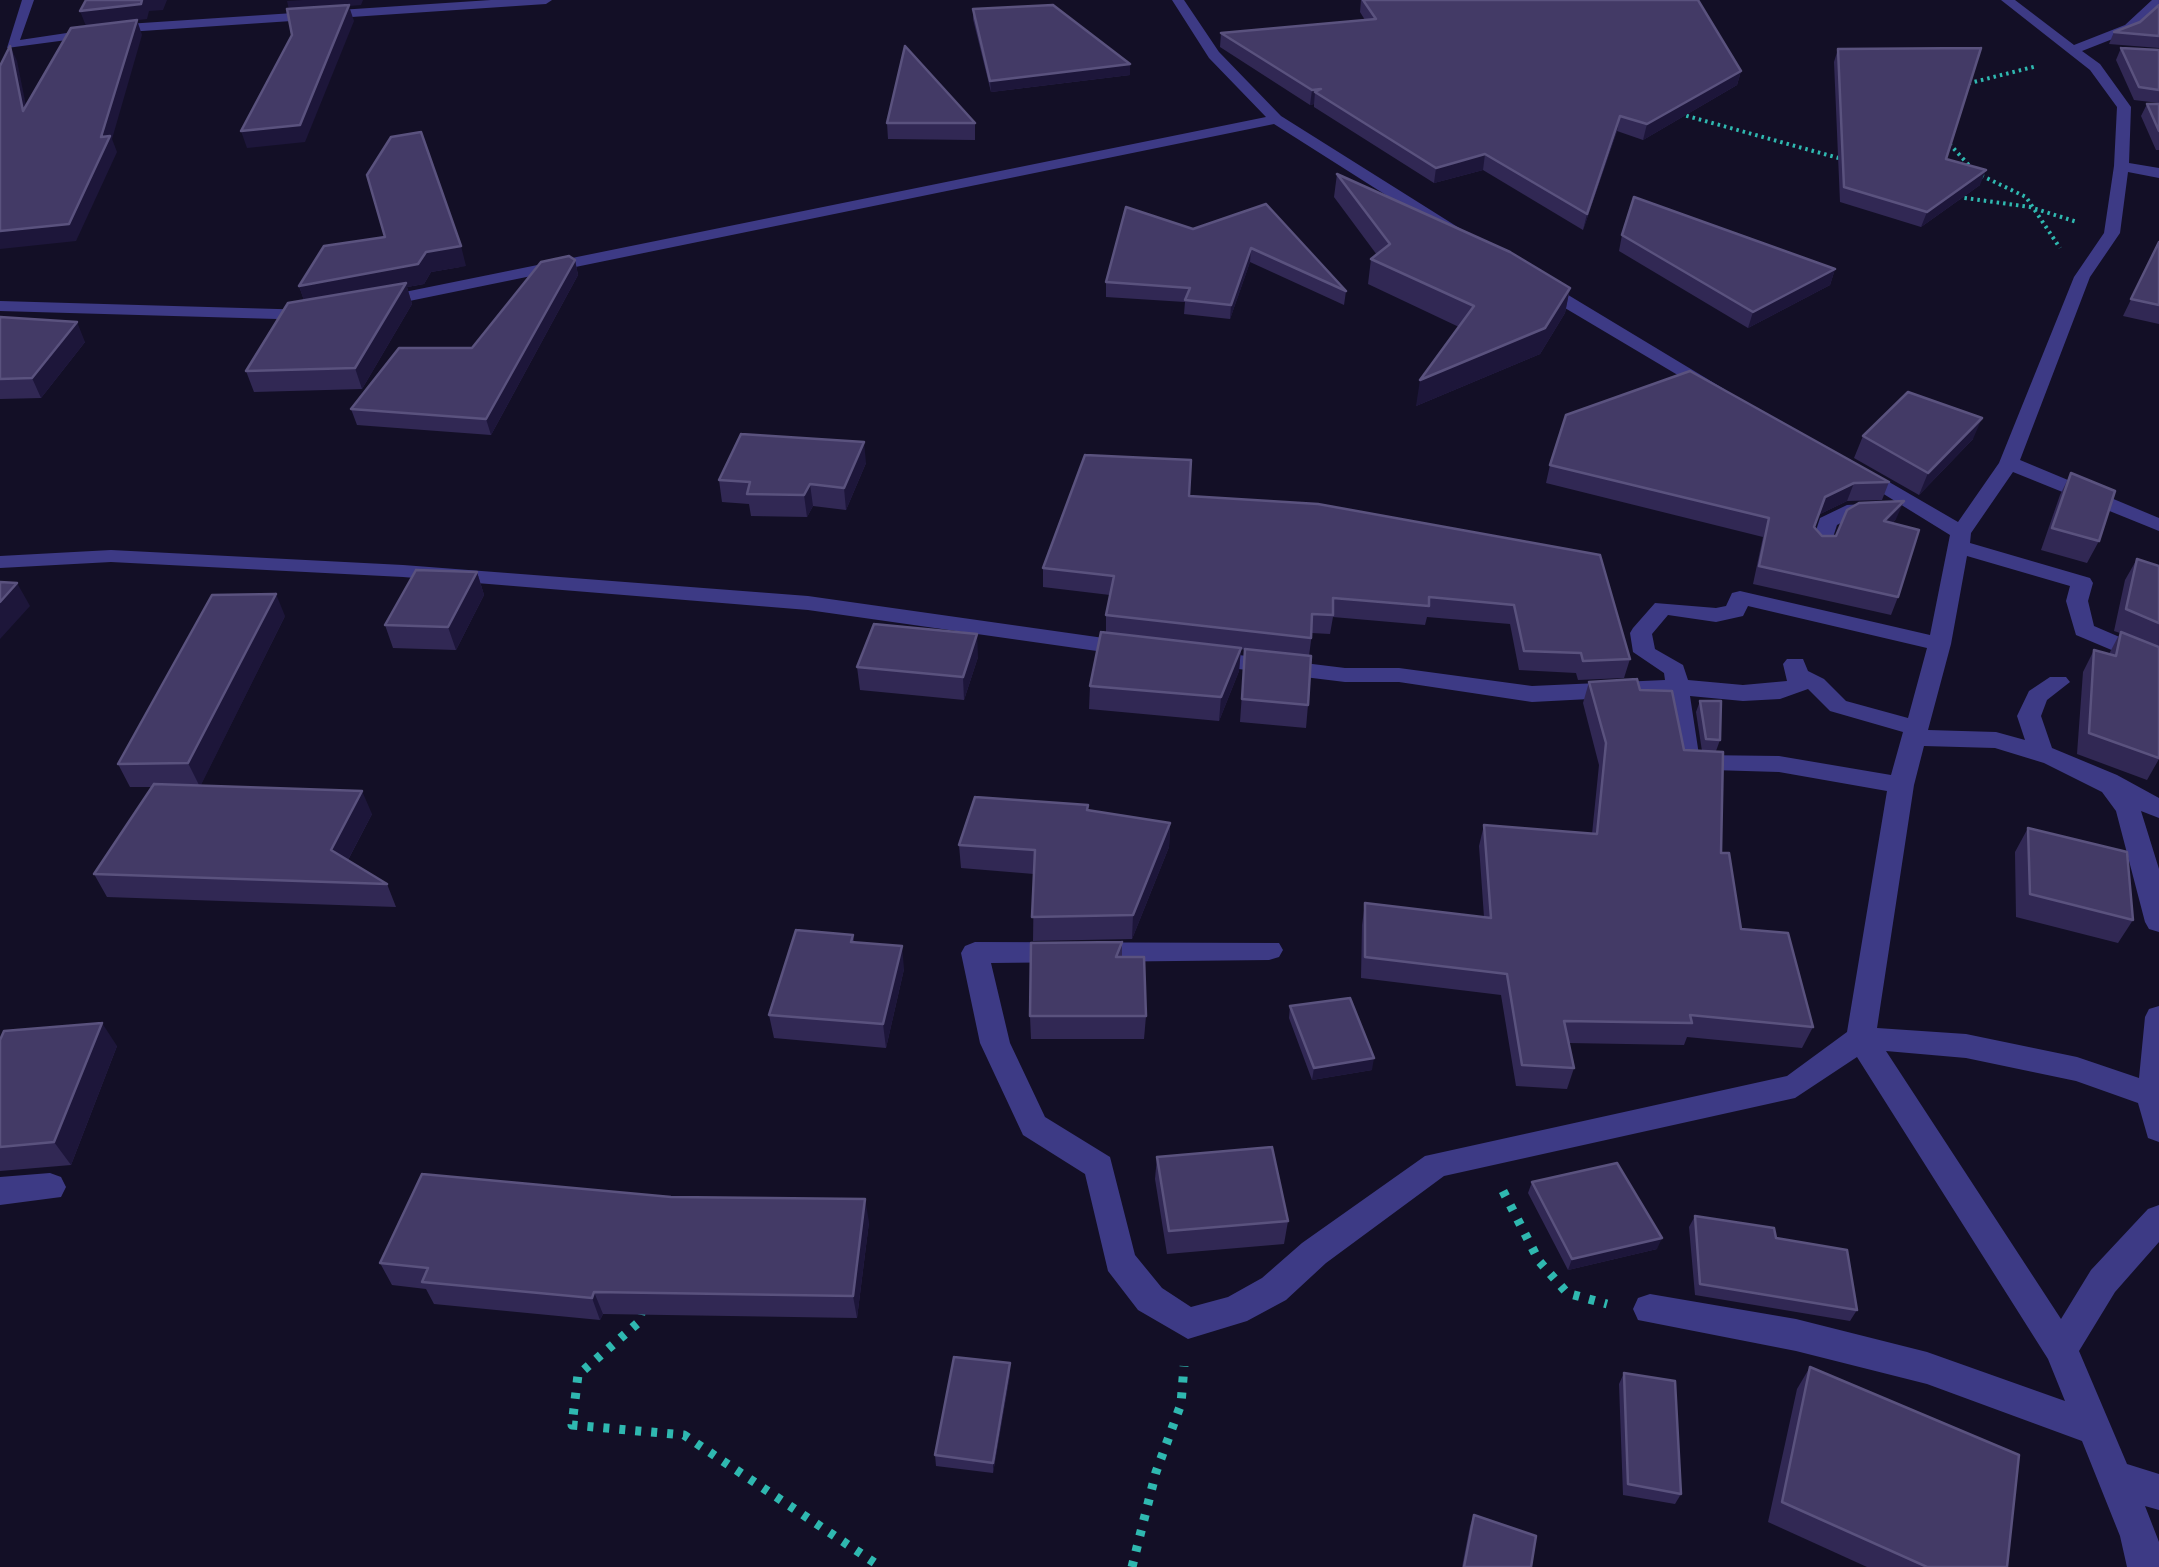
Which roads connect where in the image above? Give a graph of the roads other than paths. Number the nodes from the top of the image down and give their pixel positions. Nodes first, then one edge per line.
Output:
1 (28, 0) edge
2 (546, 0) edge
3 (1178, 0) edge
4 (2007, 0) edge
5 (2159, 0) edge
6 (6, 47) edge
7 (2074, 49) junction
8 (1276, 119) junction
9 (2121, 166) junction
10 (2159, 173) edge
11 (1472, 243) edge
12 (1522, 274) edge
13 (370, 304) edge
14 (0, 306) edge
15 (332, 311) edge
16 (1737, 402) edge
17 (1836, 460) edge
18 (2009, 464) junction
19 (1920, 508) junction
20 (2159, 525) edge
21 (1960, 540) junction
22 (1822, 546) edge
23 (26, 561) junction
24 (0, 562) edge
25 (0, 582) edge
26 (1940, 644) junction
27 (2159, 663) edge
28 (2058, 682) dead end
29 (1677, 687) junction
30 (1915, 733) junction
31 (2041, 753) junction
32 (2108, 781) junction
33 (1901, 785) junction
34 (2159, 809) edge
35 (2157, 904) edge
36 (1270, 950) dead end
37 (2159, 1018) edge
38 (1860, 1038) junction
39 (2152, 1095) junction
40 (2159, 1129) edge
41 (50, 1187) dead end
42 (0, 1192) edge
43 (2159, 1219) edge
44 (1650, 1309) road end
45 (2061, 1348) junction
46 (2095, 1429) junction
47 (2115, 1478) junction
48 (2159, 1492) edge
49 (2146, 1567) edge

1 - 6 street
2 - 6 street
3 - 8 street
4 - 7 street
5 - 7 street
7 - 9 street
8 - 11 street
8 - 13 street
9 - 10 street
9 - 18 street
12 - 16 street
14 - 15 street
17 - 19 street
18 - 20 street
18 - 21 street
19 - 21 street
19 - 22 street
21 - 26 street
21 - 27 street
23 - 24 street
23 - 25 street
23 - 29 street
26 - 29 street
26 - 30 street
28 - 31 street
29 - 30 street
29 - 33 street
30 - 31 street
30 - 33 street
31 - 32 street
32 - 34 street
32 - 35 street
33 - 38 street
36 - 38 street
37 - 39 street
38 - 39 street
38 - 45 street
39 - 40 street
41 - 42 street
43 - 45 street
44 - 46 street
45 - 46 street
46 - 47 street
47 - 48 street
47 - 49 street

